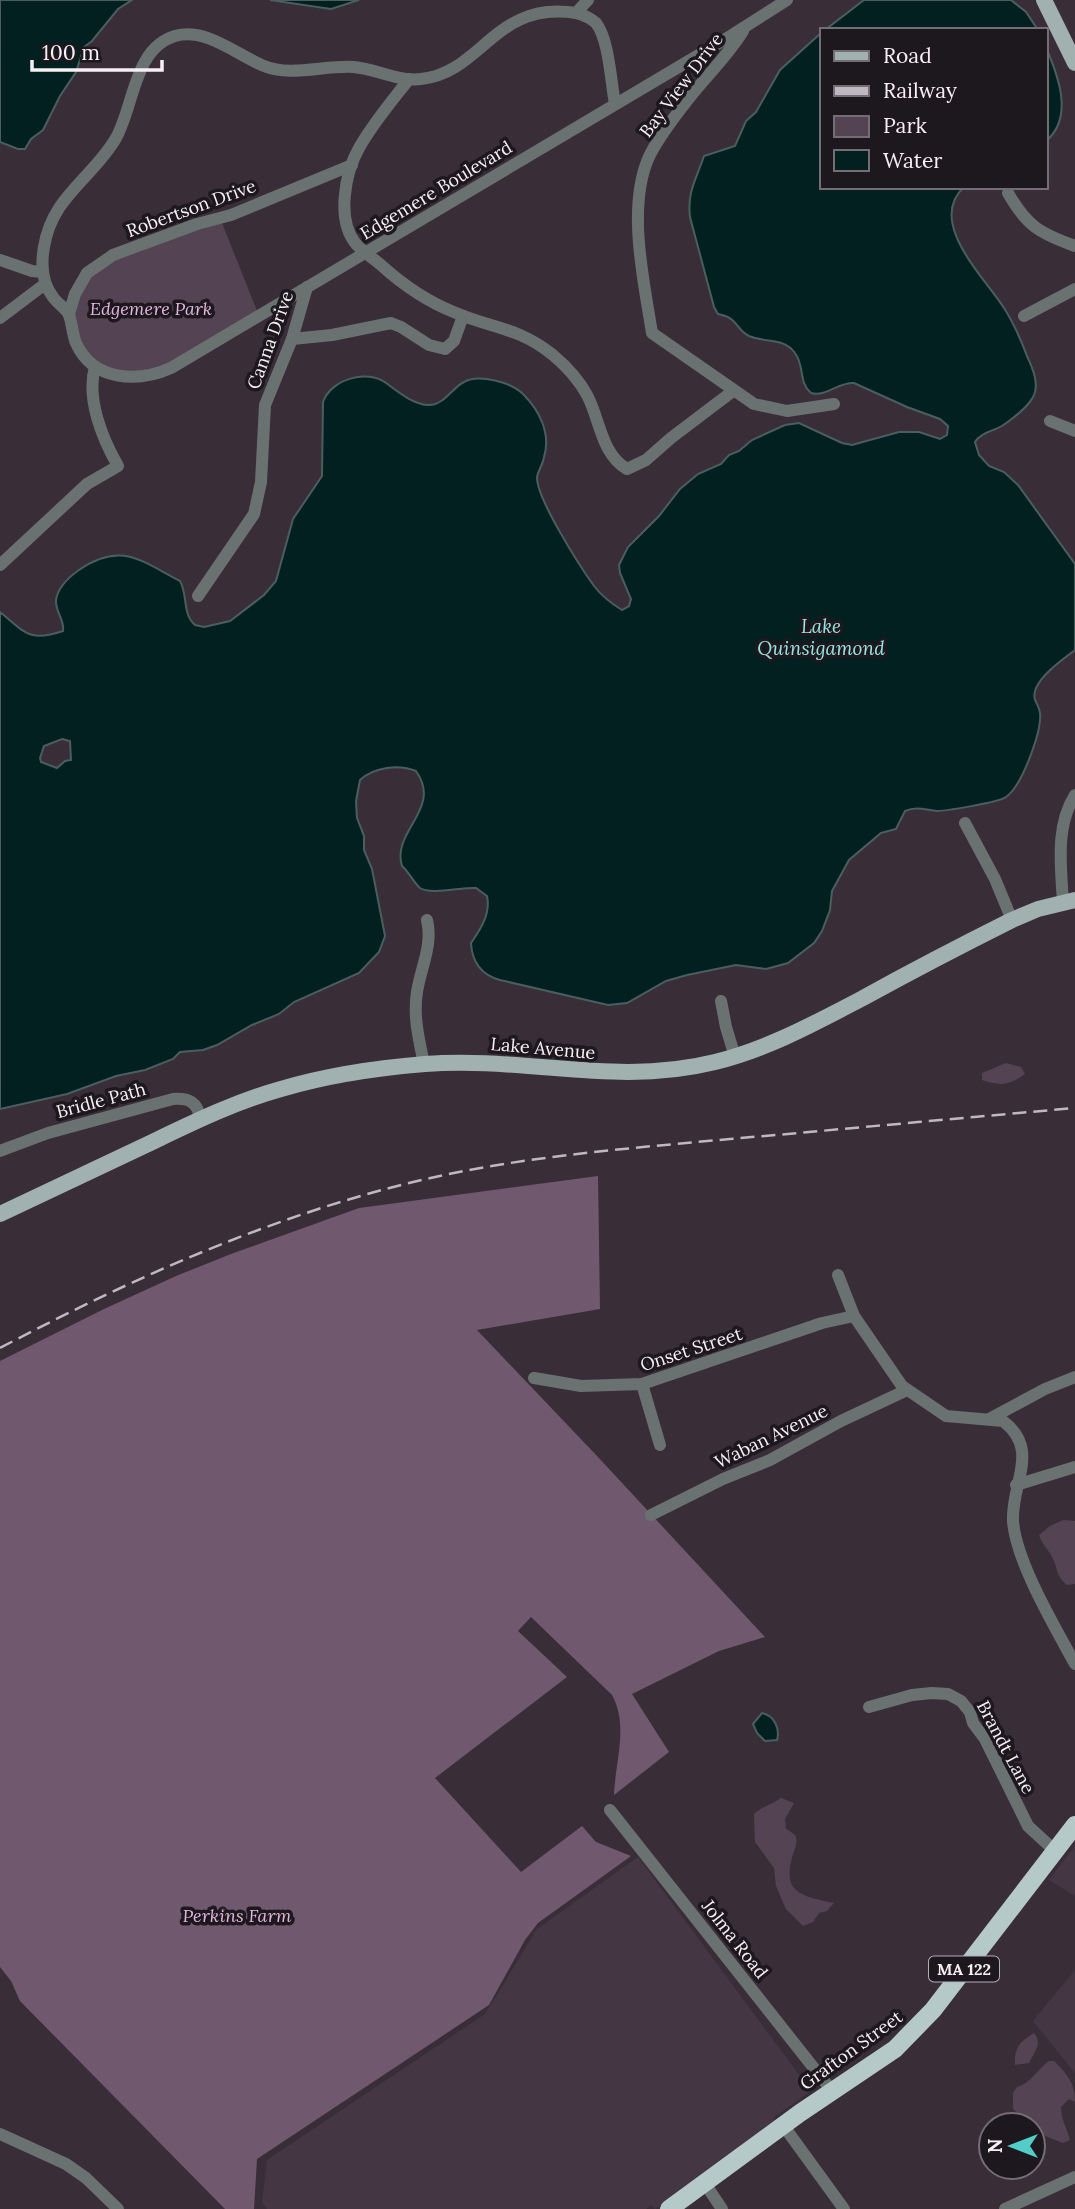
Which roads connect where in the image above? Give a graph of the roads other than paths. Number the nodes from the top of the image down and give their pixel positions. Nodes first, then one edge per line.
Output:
1 (588, 0) edge
2 (787, 0) edge
3 (1047, 6) edge
4 (576, 13) junction
5 (746, 27) junction
6 (1075, 63) edge
7 (410, 79) junction
8 (615, 104) junction
9 (352, 165) junction
10 (1008, 192) dead end
11 (1075, 246) edge
12 (367, 252) junction
13 (0, 260) edge
14 (44, 278) junction
15 (307, 287) junction
16 (1075, 289) edge
17 (69, 314) junction
18 (463, 316) junction
19 (1024, 316) dead end
20 (0, 318) edge
21 (292, 339) junction
22 (95, 367) junction
23 (733, 391) junction
24 (834, 404) dead end
25 (1050, 421) dead end
26 (1075, 431) edge
27 (0, 565) edge
28 (198, 596) dead end
29 (1075, 795) edge
30 (965, 823) dead end
31 (1069, 901) edge
32 (427, 920) dead end
33 (1012, 920) junction
34 (721, 1001) dead end
35 (735, 1057) junction
36 (424, 1064) junction
37 (201, 1119) junction
38 (0, 1151) edge
39 (0, 1214) edge
40 (838, 1275) dead end
41 (854, 1316) junction
42 (1075, 1377) edge
43 (534, 1378) dead end
44 (642, 1384) junction
45 (907, 1390) junction
46 (989, 1419) junction
47 (660, 1445) dead end
48 (1075, 1466) edge
49 (1016, 1485) junction
50 (651, 1515) dead end
51 (1075, 1664) edge
52 (869, 1707) dead end
53 (610, 1810) dead end
54 (1075, 1825) edge
55 (1054, 1850) junction
56 (832, 2091) junction
57 (783, 2125) junction
58 (0, 2134) edge
59 (1073, 2181) edge
60 (704, 2182) junction
61 (118, 2209) edge
62 (669, 2209) edge
63 (722, 2209) edge
64 (844, 2209) edge
65 (1005, 2209) edge

1 - 4 street
2 - 5 street, Edgemere Boulevard
3 - 6 main road
4 - 7 street
4 - 8 street
5 - 8 street, Edgemere Boulevard
5 - 23 street, Bay View Drive
7 - 9 street
7 - 14 street
8 - 12 street, Edgemere Boulevard
9 - 12 street
9 - 17 street, Robertson Drive
10 - 11 street
12 - 15 street, Edgemere Boulevard
12 - 18 street
13 - 14 street
14 - 17 street
14 - 20 street
15 - 21 street, Canna Drive
15 - 22 street, Edgemere Boulevard
16 - 19 street
17 - 22 street
18 - 21 street
18 - 23 street
21 - 28 street, Canna Drive
22 - 27 street
23 - 24 street, Bay View Drive
25 - 26 street
29 - 31 street
30 - 33 street
31 - 33 main road, Lake Avenue
32 - 36 street
33 - 35 main road, Lake Avenue
34 - 35 street
35 - 36 main road, Lake Avenue
36 - 37 main road, Lake Avenue
37 - 38 street, Bridle Path
37 - 39 main road, Lake Avenue
40 - 41 street
41 - 44 street, Onset Street
41 - 45 street
42 - 46 street
43 - 44 street, Onset Street
44 - 47 street
45 - 46 street
45 - 50 street, Waban Avenue
46 - 49 street
48 - 49 street
49 - 51 street
52 - 55 street, Brandt Lane
53 - 56 street, Jolma Road
54 - 55 highway, Grafton Street / MA 122
55 - 56 highway, Grafton Street / MA 122
56 - 57 highway, Grafton Street / MA 122
57 - 60 highway, Grafton Street / MA 122
57 - 64 street
58 - 61 street
59 - 65 street
60 - 62 highway, Grafton Street / MA 122
60 - 63 street

